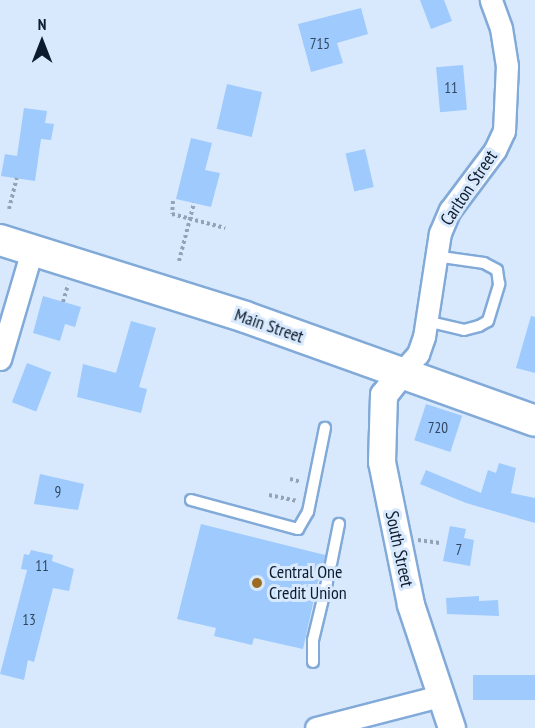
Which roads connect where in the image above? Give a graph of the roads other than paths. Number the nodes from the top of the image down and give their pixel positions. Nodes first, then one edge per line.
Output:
1 (491, 0) edge
2 (0, 240) edge
3 (32, 250) junction
4 (435, 256) junction
5 (426, 321) junction
6 (0, 359) edge
7 (403, 371) junction
8 (535, 420) edge
9 (325, 428) dead end
10 (191, 500) dead end
11 (339, 524) dead end
12 (331, 564) dead end
13 (327, 582) dead end
14 (313, 662) dead end
15 (440, 696) junction
16 (316, 728) edge
17 (452, 728) edge

1 - 4 street, Carlton Street
2 - 3 main road, Main Street
3 - 6 street
3 - 7 main road, Main Street
4 - 5 street, Carlton Street
4 - 5 lane
5 - 7 street, Carlton Street
7 - 8 main road, Main Street
7 - 15 street, South Street
9 - 10 lane
11 - 12 lane
13 - 14 lane
15 - 16 street
15 - 17 street, South Street

